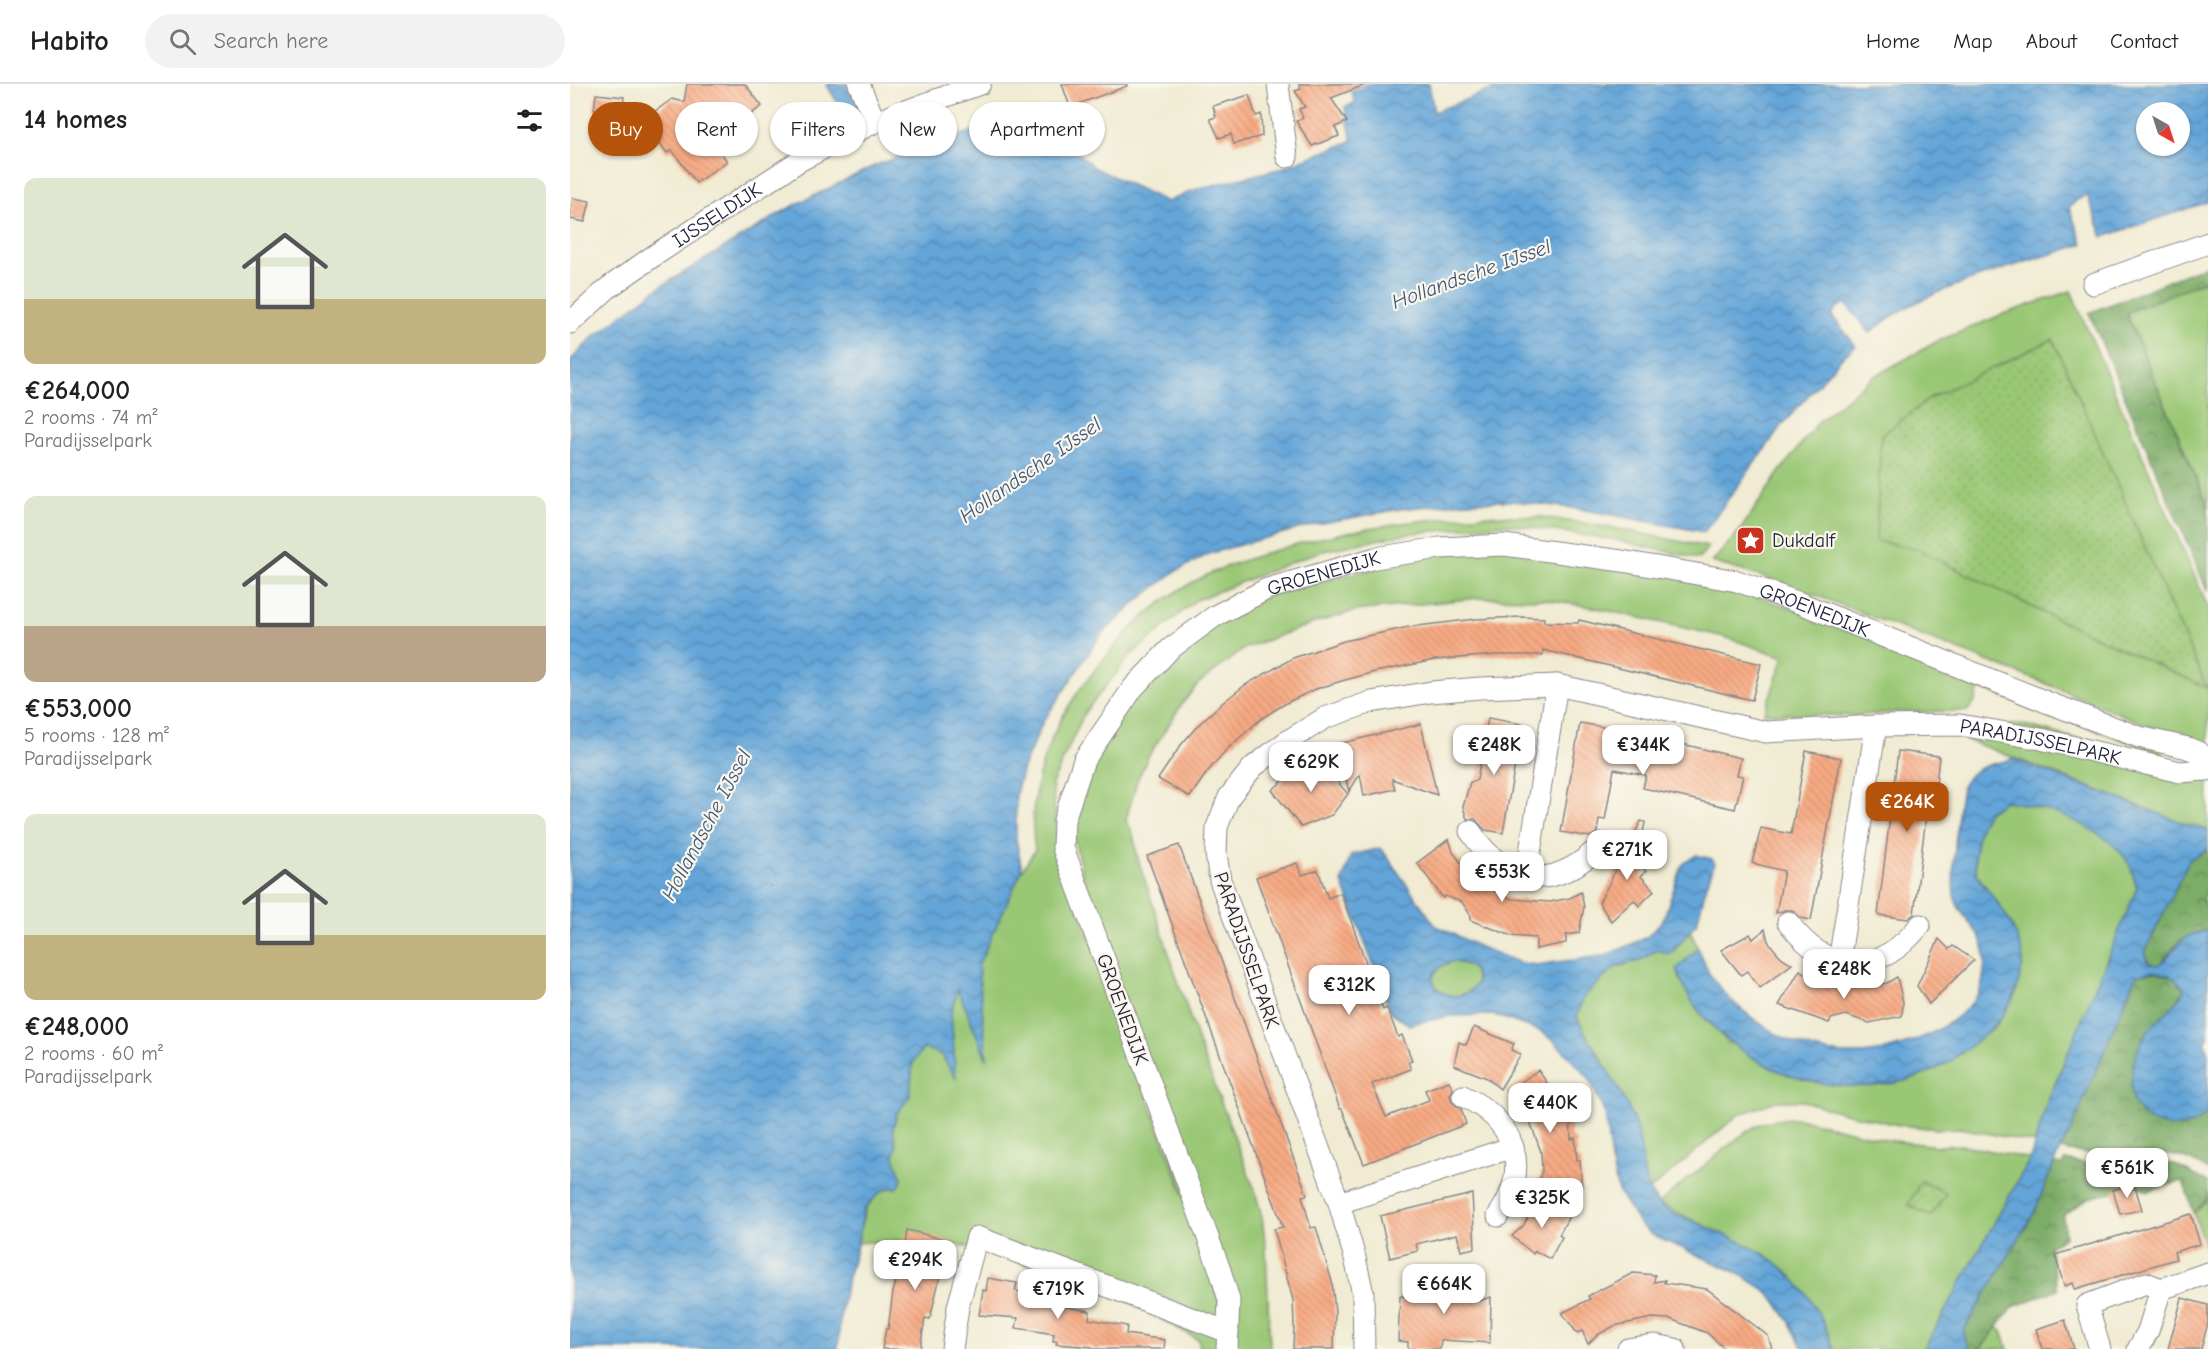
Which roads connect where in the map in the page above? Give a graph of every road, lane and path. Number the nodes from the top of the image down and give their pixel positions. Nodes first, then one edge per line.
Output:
1 (859, 84) edge
2 (980, 84) edge
3 (1278, 84) edge
4 (875, 122) junction
5 (1287, 157) dead end
6 (2208, 243) edge
7 (2093, 284) dead end
8 (570, 323) edge
9 (1557, 685) junction
10 (1876, 726) junction
11 (2206, 770) edge
12 (1470, 831) dead end
13 (1602, 844) dead end
14 (1526, 877) junction
15 (1788, 922) dead end
16 (1920, 925) dead end
17 (1839, 962) junction
18 (1463, 1096) dead end
19 (1513, 1148) junction
20 (1340, 1203) junction
21 (1498, 1216) dead end
22 (2208, 1273) edge
23 (2161, 1289) junction
24 (1227, 1341) edge
25 (952, 1349) edge
26 (1364, 1349) edge
27 (1628, 1349) edge
28 (1674, 1349) edge
29 (2100, 1349) edge
30 (2138, 1349) edge

1 - 4 street
2 - 4 street, IJSSELDIJK
3 - 5 street
4 - 8 street, IJSSELDIJK
6 - 7 street
9 - 10 street, PARADIJSSELPARK
9 - 14 street
9 - 20 street, PARADIJSSELPARK
10 - 11 street, PARADIJSSELPARK
10 - 17 street
11 - 24 street, GROENEDIJK
12 - 14 street
13 - 14 street
15 - 17 street
16 - 17 street
18 - 19 street
19 - 20 street
19 - 21 street
20 - 26 street, PARADIJSSELPARK
22 - 23 street
23 - 29 street
23 - 30 street
24 - 25 street
27 - 28 street

